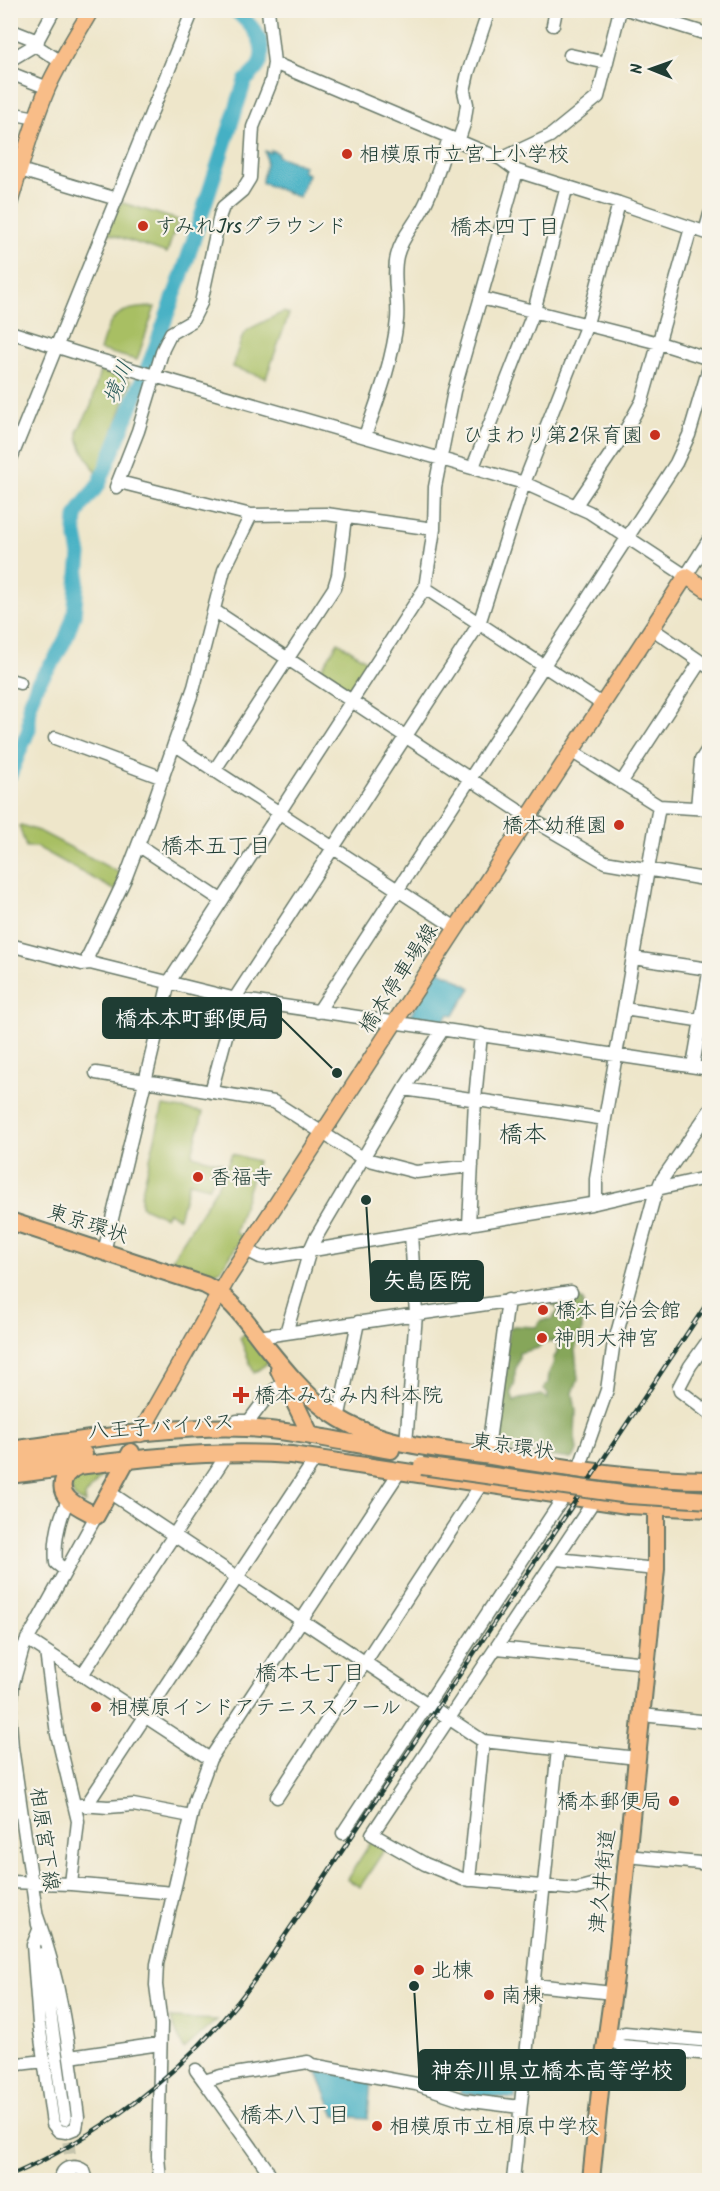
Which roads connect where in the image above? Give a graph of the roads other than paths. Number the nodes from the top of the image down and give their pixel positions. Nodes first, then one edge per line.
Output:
1 (54, 10) edge
2 (91, 10) edge
3 (193, 10) edge
4 (268, 10) edge
5 (489, 10) edge
6 (556, 10) edge
7 (620, 10) edge
8 (630, 10) edge
9 (553, 25) dead end
10 (10, 30) edge
11 (710, 35) edge
12 (37, 43) junction
13 (570, 55) dead end
14 (10, 60) edge
15 (61, 62) junction
16 (274, 63) junction
17 (607, 63) junction
18 (10, 73) edge
19 (48, 88) junction
20 (10, 113) edge
21 (36, 118) junction
22 (453, 140) junction
23 (515, 151) junction
24 (501, 159) junction
25 (20, 170) junction
26 (515, 170) junction
27 (567, 186) junction
28 (117, 199) junction
29 (10, 202) edge
30 (620, 203) junction
31 (710, 214) edge
32 (691, 228) junction
33 (707, 233) edge
34 (481, 298) junction
35 (534, 311) junction
36 (587, 324) junction
37 (10, 332) edge
38 (659, 343) junction
39 (56, 347) junction
40 (710, 359) edge
41 (710, 364) edge
42 (154, 376) junction
43 (365, 436) junction
44 (441, 458) junction
45 (10, 461) edge
46 (472, 467) junction
47 (524, 483) junction
48 (576, 506) junction
49 (251, 515) junction
50 (345, 517) junction
51 (434, 529) junction
52 (627, 537) junction
53 (710, 538) edge
54 (686, 576) junction
55 (425, 588) junction
56 (710, 592) edge
57 (215, 611) junction
58 (479, 624) junction
59 (651, 628) junction
60 (287, 659) junction
61 (543, 665) junction
62 (705, 665) edge
63 (352, 701) junction
64 (602, 704) junction
65 (407, 737) junction
66 (55, 738) dead end
67 (174, 744) junction
68 (710, 746) edge
69 (571, 751) junction
70 (214, 771) junction
71 (163, 778) junction
72 (470, 778) junction
73 (621, 783) junction
74 (659, 806) junction
75 (703, 809) edge
76 (279, 813) junction
77 (528, 817) junction
78 (138, 845) junction
79 (334, 849) junction
80 (648, 869) junction
81 (710, 880) edge
82 (397, 890) junction
83 (221, 900) junction
84 (456, 928) junction
85 (10, 945) edge
86 (633, 958) junction
87 (90, 963) junction
88 (709, 968) edge
89 (169, 982) junction
90 (236, 999) junction
91 (624, 1009) junction
92 (318, 1012) junction
93 (705, 1021) edge
94 (395, 1022) junction
95 (443, 1029) junction
96 (482, 1034) junction
97 (616, 1054) junction
98 (693, 1066) junction
99 (710, 1069) edge
100 (96, 1073) dead end
101 (145, 1081) junction
102 (404, 1089) junction
103 (211, 1092) junction
104 (475, 1100) junction
105 (710, 1110) edge
106 (605, 1119) junction
107 (322, 1133) junction
108 (362, 1158) junction
109 (472, 1166) junction
110 (710, 1177) edge
111 (657, 1190) junction
112 (596, 1203) junction
113 (10, 1221) edge
114 (469, 1225) junction
115 (411, 1234) junction
116 (246, 1250) junction
117 (310, 1250) junction
118 (104, 1252) junction
119 (571, 1292) dead end
120 (219, 1293) junction
121 (508, 1300) junction
122 (416, 1314) junction
123 (358, 1322) junction
124 (286, 1333) junction
125 (263, 1343) junction
126 (708, 1344) edge
127 (284, 1383) junction
128 (157, 1402) junction
129 (710, 1414) edge
130 (337, 1418) junction
131 (226, 1428) junction
132 (177, 1431) junction
133 (10, 1438) edge
134 (84, 1441) junction
135 (406, 1444) junction
136 (133, 1447) junction
137 (314, 1448) junction
138 (10, 1450) edge
139 (226, 1452) junction
140 (487, 1456) junction
141 (423, 1460) junction
142 (537, 1464) junction
143 (10, 1465) edge
144 (82, 1465) junction
145 (579, 1469) junction
146 (400, 1471) junction
147 (10, 1474) edge
148 (657, 1478) junction
149 (710, 1480) edge
150 (482, 1483) junction
151 (710, 1490) edge
152 (535, 1491) junction
153 (109, 1492) junction
154 (565, 1495) junction
155 (68, 1500) junction
156 (593, 1500) junction
157 (710, 1500) edge
158 (656, 1508) junction
159 (710, 1509) edge
160 (96, 1516) junction
161 (174, 1535) junction
162 (557, 1559) junction
163 (656, 1569) junction
164 (65, 1570) junction
165 (237, 1577) junction
166 (302, 1620) junction
167 (27, 1639) junction
168 (497, 1648) junction
169 (46, 1652) junction
170 (365, 1662) junction
171 (647, 1663) junction
172 (82, 1674) junction
173 (428, 1704) junction
174 (642, 1715) junction
175 (144, 1716) junction
176 (10, 1719) edge
177 (450, 1719) junction
178 (710, 1722) edge
179 (483, 1741) junction
180 (558, 1749) junction
181 (637, 1758) junction
182 (210, 1759) junction
183 (276, 1797) dead end
184 (80, 1804) junction
185 (191, 1816) junction
186 (343, 1833) dead end
187 (627, 1856) junction
188 (710, 1864) edge
189 (469, 1880) junction
190 (10, 1882) edge
191 (32, 1882) junction
192 (71, 1884) junction
193 (595, 1884) dead end
194 (545, 1887) junction
195 (173, 1893) junction
196 (37, 1916) junction
197 (39, 1930) junction
198 (534, 1985) junction
199 (613, 1993) junction
200 (606, 2038) junction
201 (710, 2041) edge
202 (160, 2044) junction
203 (710, 2055) edge
204 (70, 2057) junction
205 (44, 2061) junction
206 (10, 2066) edge
207 (196, 2070) dead end
208 (204, 2081) junction
209 (520, 2107) junction
210 (65, 2119) tunnel mouth
211 (69, 2180) edge
212 (87, 2181) edge
213 (160, 2181) edge
214 (272, 2181) edge
215 (513, 2181) edge
216 (591, 2181) edge

1 - 12 street
2 - 15 main road
3 - 28 street
4 - 16 street
5 - 22 street
6 - 9 street
7 - 17 street
8 - 11 street
10 - 12 street
12 - 14 street
12 - 15 street
13 - 17 street
15 - 19 main road
16 - 22 street
16 - 42 street
17 - 23 street
18 - 19 street
19 - 21 main road
20 - 21 street
21 - 25 main road
22 - 24 street
22 - 43 street
23 - 24 street
23 - 26 street
24 - 26 street
25 - 28 street
25 - 29 main road
26 - 27 street
26 - 34 street
27 - 30 street
27 - 35 street
28 - 39 street
30 - 32 street
30 - 36 street
31 - 33 street
32 - 33 street
32 - 38 street
34 - 35 street
34 - 44 street
35 - 36 street
35 - 46 street
36 - 38 street
36 - 47 street
37 - 39 street
38 - 40 street
38 - 48 street
39 - 42 street
39 - 45 street
41 - 52 street
42 - 43 street
42 - 49 street
43 - 44 street
44 - 46 street
44 - 51 street
46 - 47 street
47 - 48 street
47 - 58 street
48 - 52 street
49 - 50 street
49 - 57 street
50 - 51 street
50 - 60 street
51 - 55 street
52 - 54 street
52 - 61 street
53 - 54 street
54 - 56 main road
54 - 59 main road, 橋本停車場線
55 - 58 street
55 - 63 street
57 - 60 street
57 - 67 street
58 - 61 street
58 - 65 street
59 - 62 street
59 - 64 main road, 橋本停車場線
60 - 63 street
60 - 70 street
61 - 64 street
61 - 72 street
62 - 73 street
63 - 65 street
63 - 76 street
64 - 69 main road, 橋本停車場線
65 - 72 street
65 - 79 street
66 - 71 street
67 - 70 street
67 - 71 street
68 - 75 street
69 - 73 street
69 - 77 main road, 橋本停車場線
70 - 76 street
71 - 78 street
72 - 77 street
72 - 82 street
73 - 74 street
74 - 75 street
74 - 80 street
76 - 79 street
76 - 83 street
77 - 80 street
77 - 84 main road, 橋本停車場線
78 - 83 street
78 - 87 street
79 - 82 street
79 - 90 street
80 - 81 street
80 - 86 street
82 - 84 street
82 - 92 street
83 - 89 street
84 - 94 main road, 橋本停車場線
85 - 87 street
86 - 88 street
86 - 91 street
87 - 89 street
88 - 93 street
89 - 90 street
89 - 101 street
90 - 92 street
90 - 103 street
91 - 93 street
91 - 97 street
92 - 94 street
93 - 98 street
94 - 95 street
94 - 107 main road, 橋本停車場線
95 - 96 street
95 - 102 street
96 - 97 street
96 - 104 street
97 - 98 street
97 - 106 street
98 - 99 street
100 - 101 street
101 - 103 street
101 - 118 street
102 - 104 street
102 - 108 street
103 - 107 street
104 - 106 street
104 - 109 street
105 - 111 street
106 - 112 street
107 - 108 street
107 - 116 main road, 橋本停車場線
108 - 109 street
108 - 117 street
109 - 114 street
110 - 111 street
111 - 112 street
111 - 145 street
112 - 114 street
113 - 118 highway, 東京環状
114 - 115 street
115 - 117 street
115 - 122 street
116 - 117 street
116 - 120 main road, 橋本停車場線
117 - 124 street
118 - 120 highway, 東京環状
119 - 121 street
120 - 125 highway, 東京環状
120 - 128 main road, 橋本停車場線
121 - 122 street
121 - 140 street
122 - 123 street
122 - 135 street
123 - 124 street
123 - 130 street
124 - 125 street
125 - 127 highway
125 - 130 highway
126 - 129 street
127 - 131 street
127 - 137 highway
128 - 132 main road
128 - 136 main road, 橋本停車場線
130 - 135 highway
131 - 132 highway, 八王子バイパス
131 - 137 highway, 八王子バイパス
132 - 136 highway, 八王子バイパス
133 - 134 highway
134 - 136 highway, 八王子バイパス
134 - 138 highway, 八王子バイパス
135 - 140 highway
136 - 137 highway, 八王子バイパス
136 - 139 highway
136 - 143 highway, 八王子バイパス
136 - 144 highway
136 - 153 highway
137 - 139 highway
137 - 141 highway, 東京環状
137 - 146 highway
137 - 165 street
139 - 161 street
140 - 142 highway
141 - 151 highway, 東京環状
141 - 157 highway, 東京環状, bridge
142 - 145 highway
142 - 152 highway
143 - 144 highway
144 - 147 highway
144 - 155 highway
145 - 148 highway
146 - 150 highway
146 - 166 street
148 - 149 highway
148 - 158 highway, 津久井街道
150 - 152 highway
150 - 170 street
152 - 154 highway
153 - 160 highway
153 - 161 street
154 - 156 highway
154 - 173 street
155 - 160 highway
155 - 164 street
156 - 158 highway
156 - 162 street
158 - 159 highway
158 - 163 highway, 津久井街道
160 - 164 street, 相原宮下線
161 - 165 street
161 - 172 street
162 - 163 street
162 - 168 street
163 - 171 highway, 津久井街道
164 - 167 street, 相原宮下線
165 - 166 street
165 - 175 street
166 - 170 street
166 - 182 street
167 - 169 street
167 - 176 street, 相原宮下線
168 - 171 street
168 - 177 street
169 - 172 street
169 - 184 street
170 - 173 street
170 - 183 street
171 - 174 highway, 津久井街道
172 - 175 street
173 - 177 street
173 - 186 street
174 - 178 street
174 - 181 highway, 津久井街道
175 - 182 street
175 - 184 street
176 - 191 street, 相原宮下線
177 - 179 street
177 - 189 street
179 - 180 street
179 - 189 street
180 - 181 street
180 - 194 street
181 - 187 highway, 津久井街道
182 - 185 street
184 - 185 street
184 - 192 street
185 - 195 street
187 - 188 street
187 - 199 highway, 津久井街道
189 - 194 street
190 - 191 street
191 - 192 street
191 - 196 street, 相原宮下線
192 - 195 street
193 - 194 street
194 - 198 street
195 - 202 street
196 - 197 street, 相原宮下線
196 - 204 street
197 - 205 street
197 - 210 street, 相原宮下線
198 - 199 street
198 - 209 street
199 - 200 highway, 津久井街道
200 - 201 street
200 - 203 street
200 - 216 highway, 津久井街道
202 - 204 street
202 - 213 street
204 - 205 street
205 - 206 street
207 - 208 street
208 - 209 street
208 - 214 street
209 - 215 street
211 - 212 street

